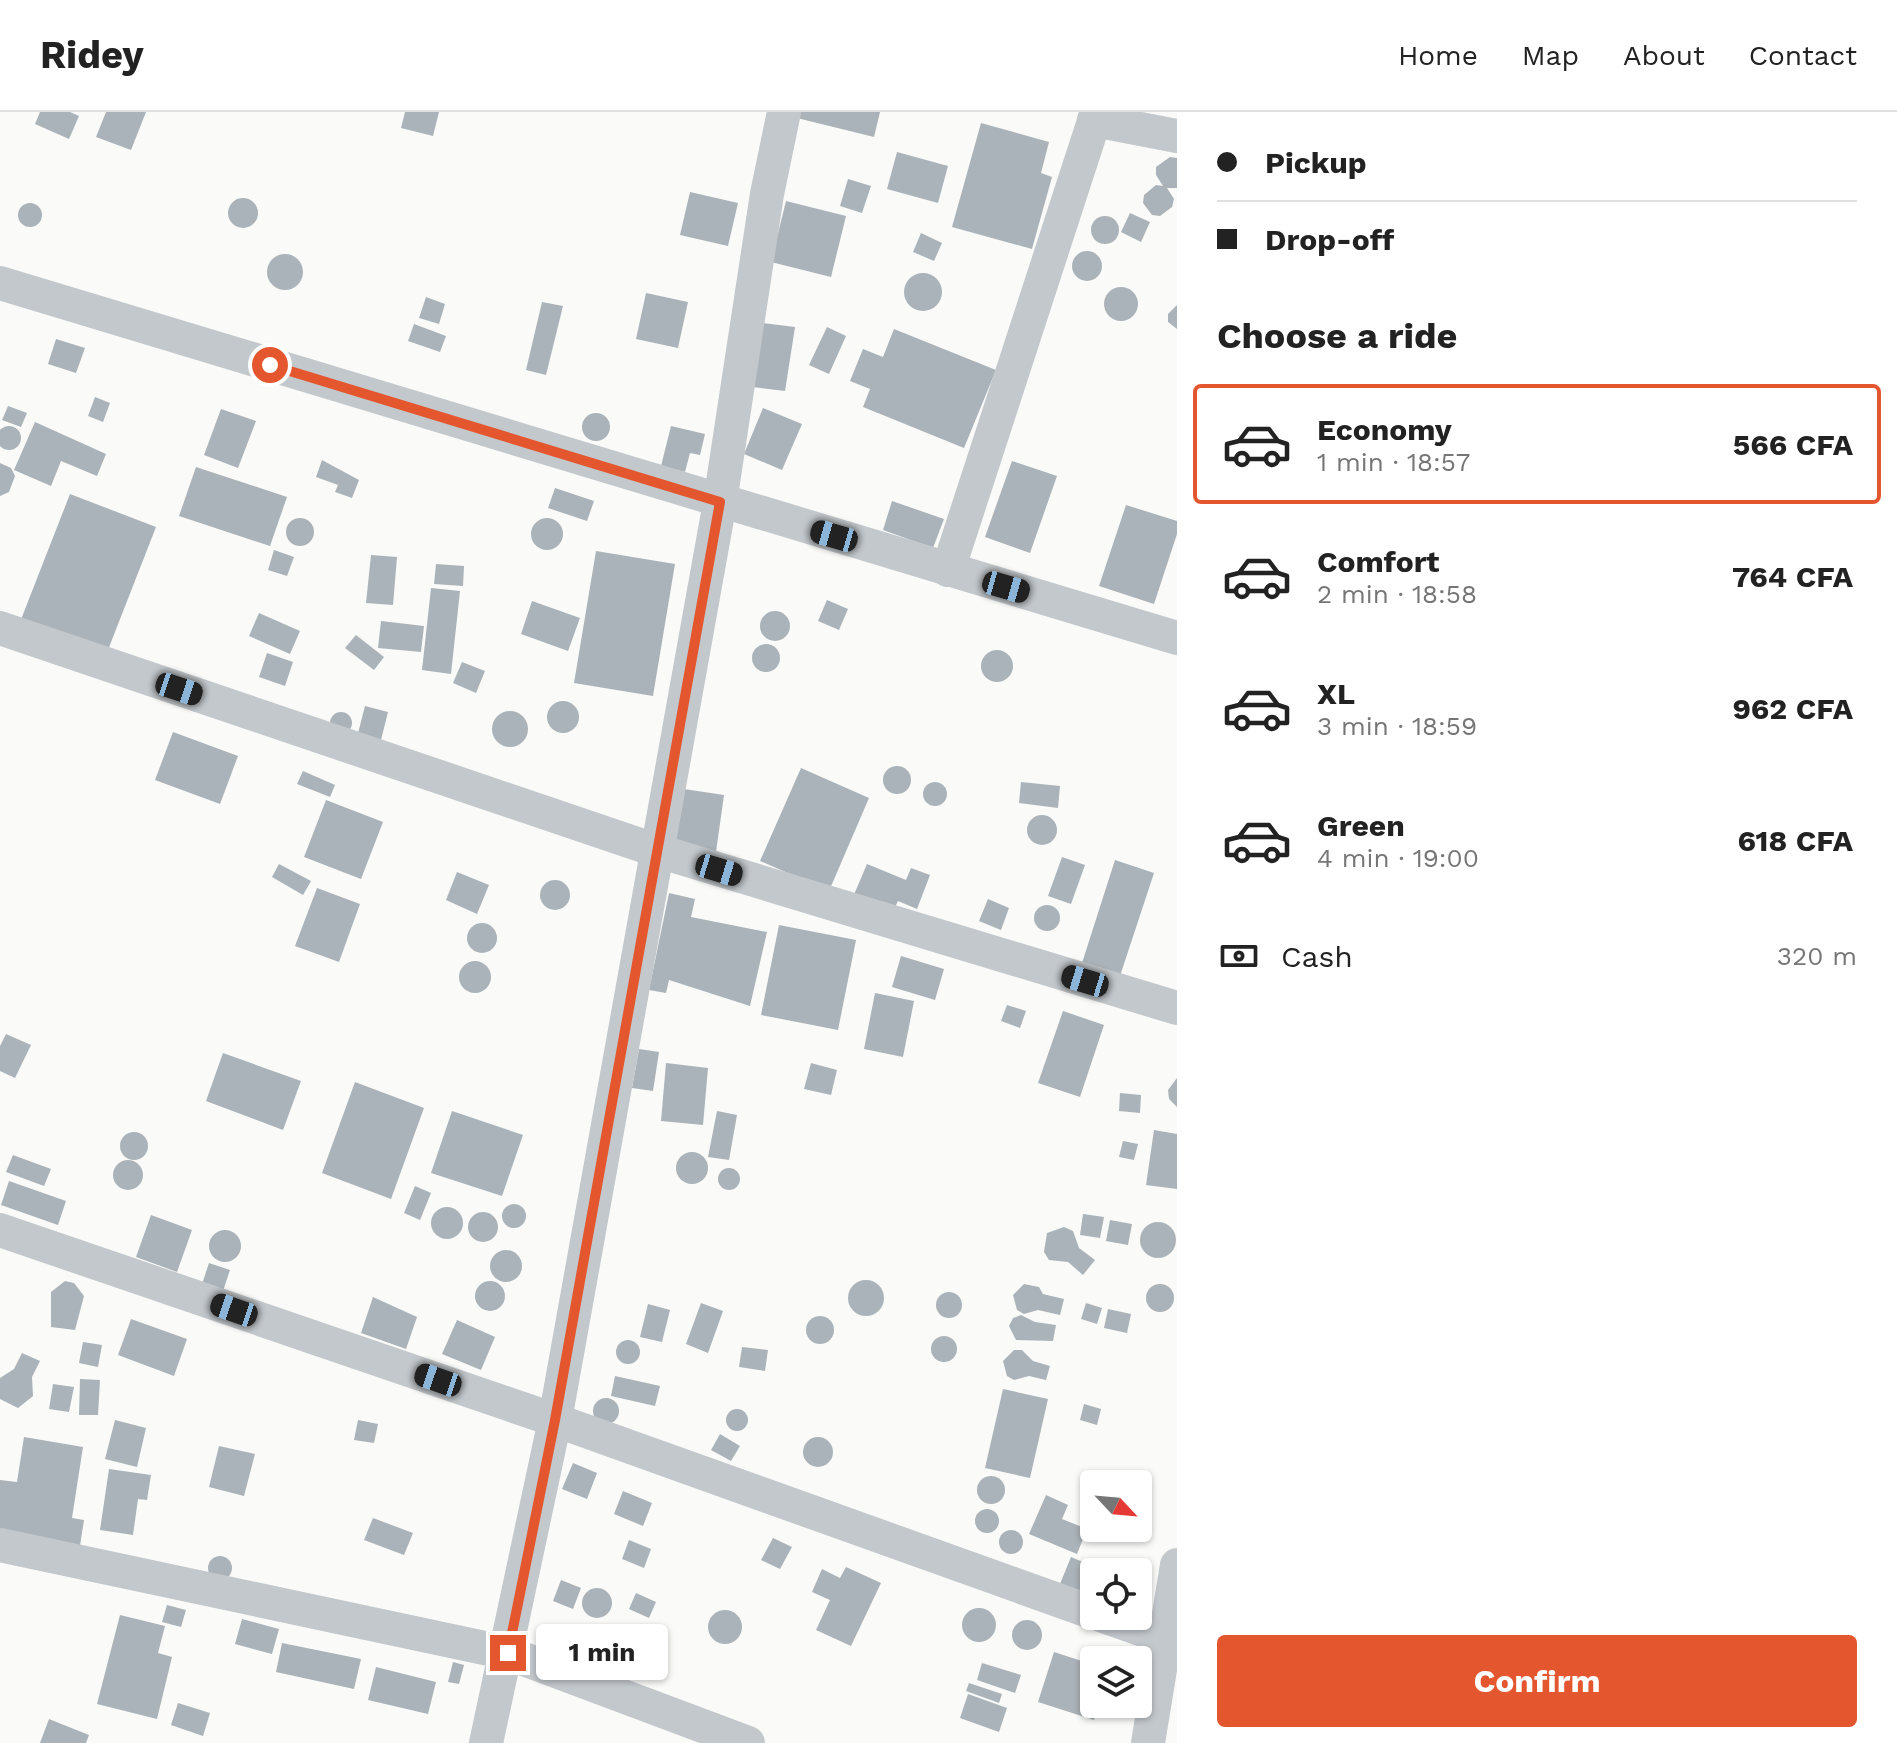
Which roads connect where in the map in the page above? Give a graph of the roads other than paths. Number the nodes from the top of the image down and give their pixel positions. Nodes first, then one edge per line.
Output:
1 (784, 112) edge
2 (1095, 116) edge
3 (1177, 136) edge
4 (0, 283) edge
5 (720, 502) junction
6 (948, 570) junction
7 (0, 628) edge
8 (1177, 638) edge
9 (658, 851) junction
10 (1177, 1008) edge
11 (0, 1230) edge
12 (555, 1420) junction
13 (0, 1545) edge
14 (1177, 1565) edge
15 (1080, 1608) edge
16 (1143, 1630) edge
17 (1171, 1640) edge
18 (508, 1653) junction
19 (486, 1743) edge
20 (748, 1743) edge
21 (1148, 1743) edge

1 - 5 street
2 - 3 street
2 - 6 street
4 - 5 street
5 - 6 street
5 - 9 street
6 - 8 street
7 - 9 street
9 - 10 street
9 - 12 street
11 - 12 street
12 - 15 street
12 - 18 street
13 - 18 street
14 - 17 street
16 - 17 street
17 - 21 street
18 - 19 street
18 - 20 street

